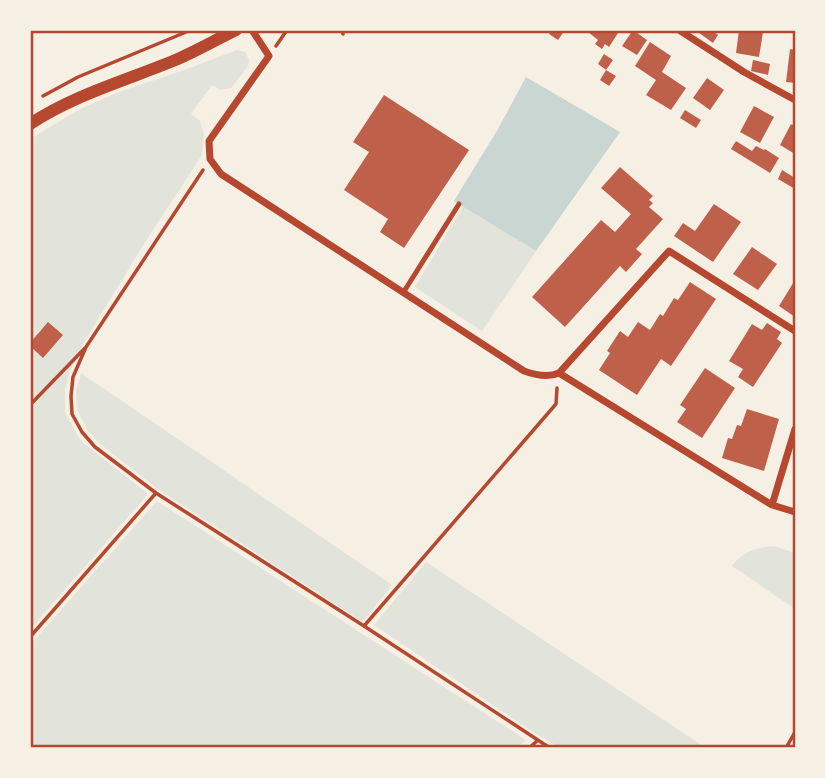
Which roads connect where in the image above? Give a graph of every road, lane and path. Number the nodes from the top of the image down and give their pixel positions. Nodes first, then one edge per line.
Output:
1 (191, 30) edge
2 (236, 30) edge
3 (253, 30) edge
4 (679, 30) edge
5 (39, 99) dead end
6 (795, 100) edge
7 (30, 124) edge
8 (210, 159) junction
9 (459, 204) dead end
10 (403, 293) junction
11 (795, 331) edge
12 (86, 347) junction
13 (559, 373) junction
14 (30, 405) edge
15 (795, 429) edge
16 (156, 493) junction
17 (772, 505) junction
18 (795, 512) edge
19 (364, 626) junction
20 (30, 637) edge
21 (795, 732) edge
22 (537, 741) junction
23 (529, 748) edge
24 (550, 748) edge
25 (786, 748) edge

1 - 5 path
2 - 7 street
3 - 8 street
4 - 6 street
8 - 10 street
8 - 12 path
9 - 10 lane
10 - 13 street
11 - 13 street
12 - 14 path
12 - 16 path
13 - 17 street
13 - 19 path
15 - 17 street
16 - 19 path
16 - 20 path
17 - 18 street
19 - 22 path
21 - 25 path
22 - 23 path
22 - 24 path

